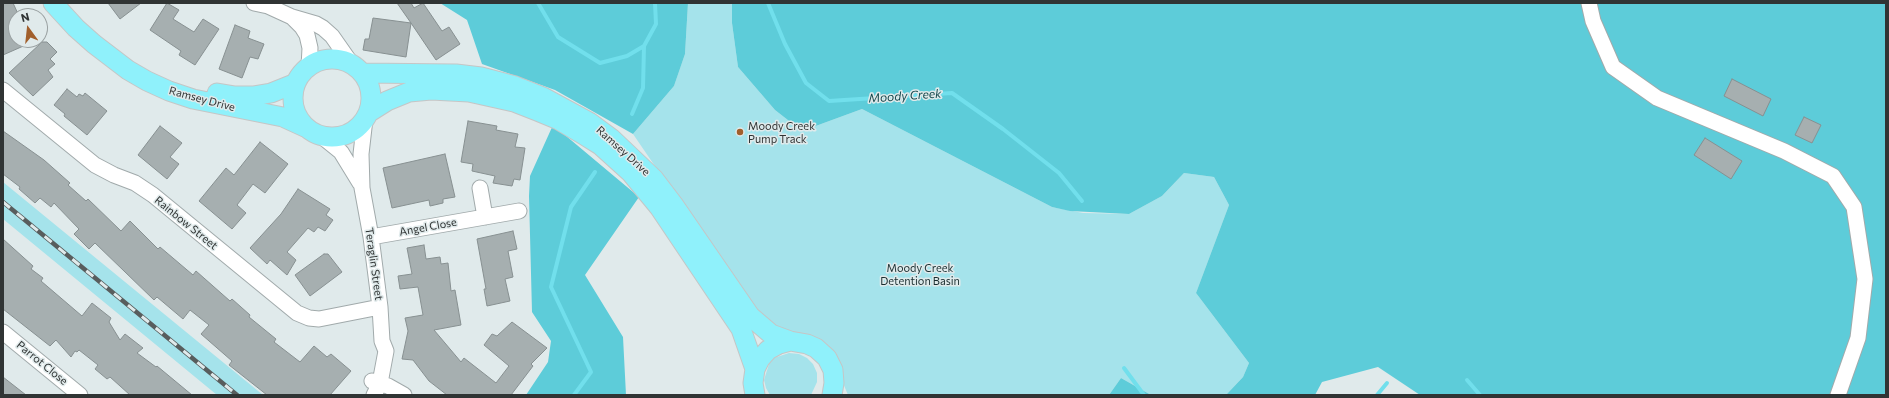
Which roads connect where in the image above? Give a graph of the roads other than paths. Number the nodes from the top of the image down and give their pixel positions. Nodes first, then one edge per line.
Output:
1 (53, 3) edge
2 (70, 3) edge
3 (254, 3) edge
4 (1589, 3) edge
5 (292, 17) junction
6 (309, 67) junction
7 (357, 69) junction
8 (296, 83) junction
9 (3, 90) edge
10 (366, 116) junction
11 (313, 132) junction
12 (362, 188) junction
13 (480, 188) dead end
14 (518, 211) dead end
15 (485, 217) junction
16 (371, 237) junction
17 (380, 307) junction
18 (3, 332) edge
19 (790, 341) junction
20 (755, 369) junction
21 (375, 386) edge
22 (835, 391) edge
23 (80, 395) edge
24 (362, 395) edge
25 (404, 395) edge
26 (755, 395) edge
27 (1838, 395) edge

1 - 11 main road, Ramsey Drive
2 - 8 main road, Ramsey Drive
3 - 5 street
4 - 27 street
5 - 6 street
5 - 7 street
6 - 7 main road
6 - 8 main road
7 - 10 main road
7 - 19 main road, Ramsey Drive
8 - 11 main road
9 - 17 street, Rainbow Street
10 - 11 main road
10 - 12 street, Teraglin Street
10 - 20 main road, Ramsey Drive
11 - 12 street, Teraglin Street
12 - 16 street, Teraglin Street
13 - 15 street
14 - 15 street, Angel Close
15 - 16 street, Angel Close
16 - 17 street, Teraglin Street
17 - 21 street, Teraglin Street
18 - 23 street, Parrot Close
19 - 20 main road
19 - 22 main road, Ramsey Drive
20 - 26 main road
21 - 24 street, Teraglin Street
21 - 25 street

